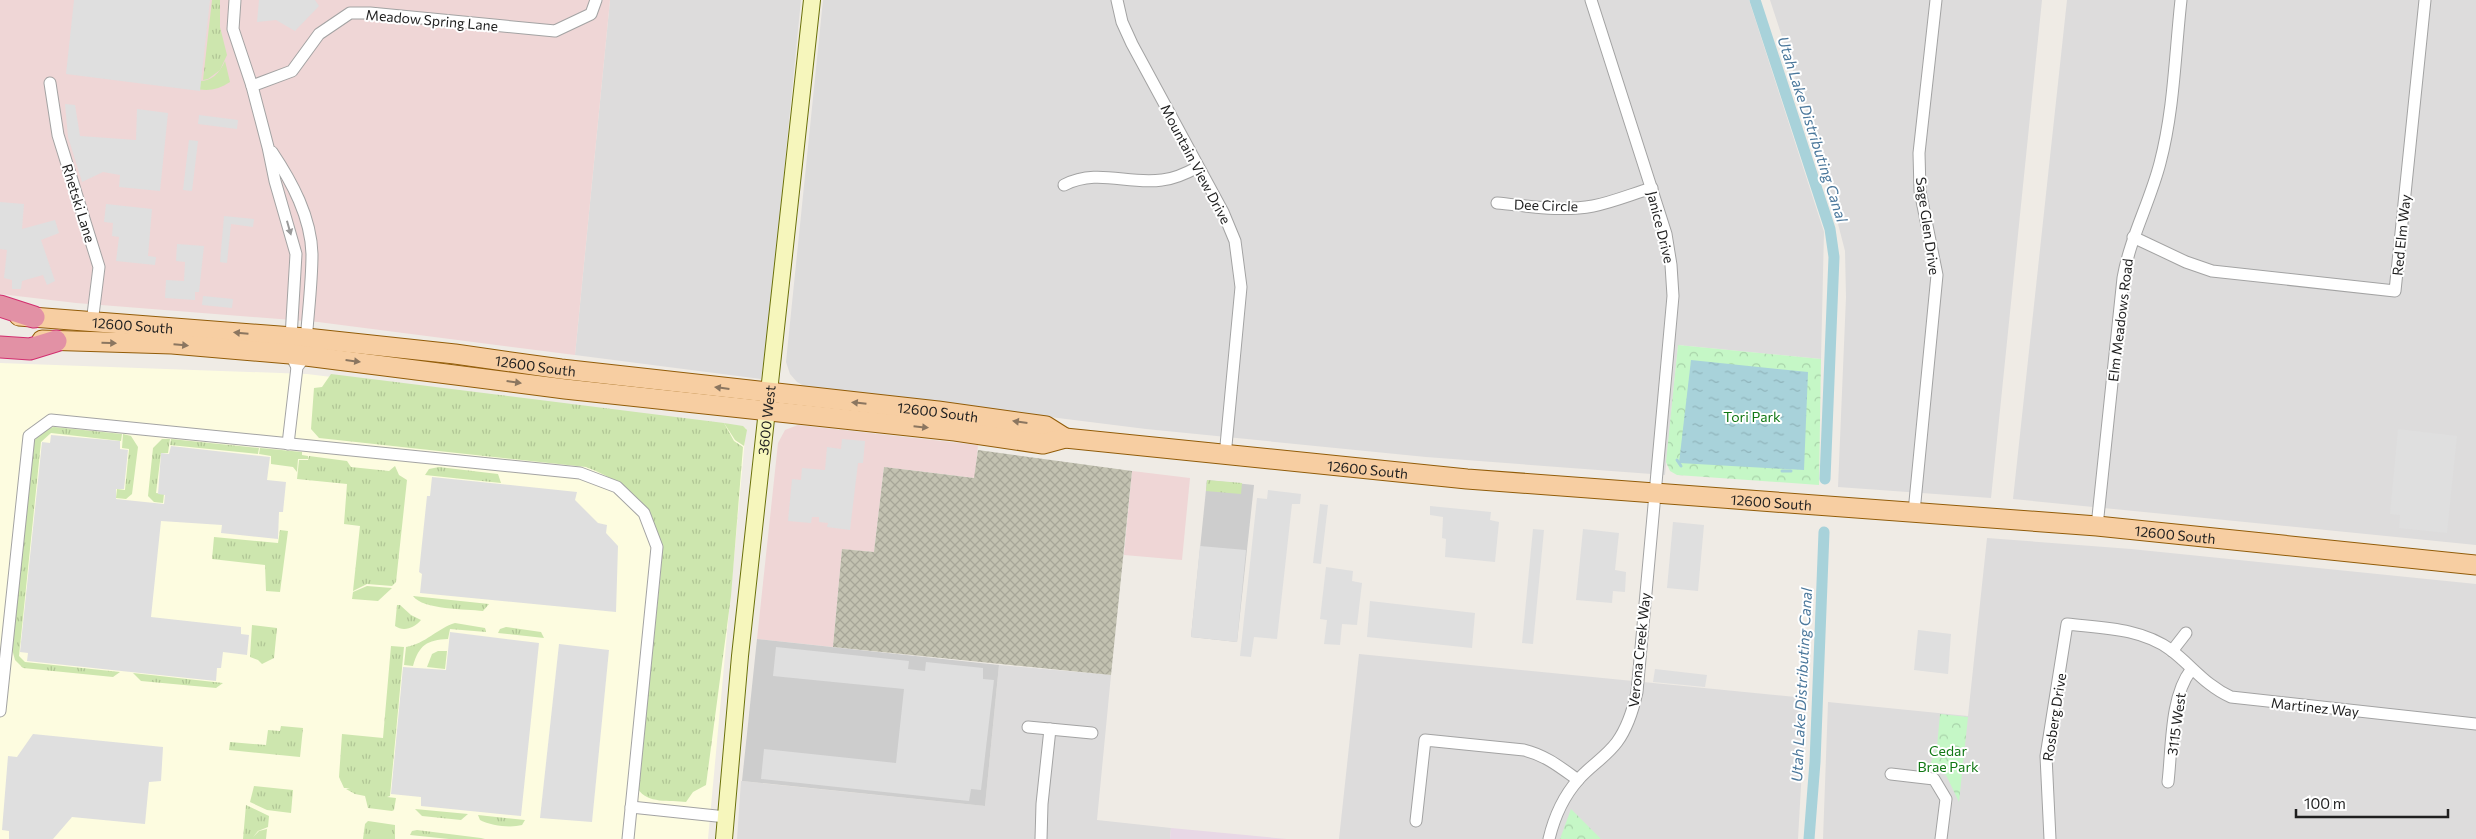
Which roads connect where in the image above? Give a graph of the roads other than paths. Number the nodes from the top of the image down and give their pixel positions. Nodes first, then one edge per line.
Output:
1 (235, 0) edge
2 (596, 0) edge
3 (812, 0) edge
4 (1117, 0) edge
5 (1591, 0) edge
6 (1936, 0) edge
7 (2181, 0) edge
8 (2425, 0) edge
9 (50, 83) dead end
10 (252, 86) junction
11 (268, 146) junction
12 (1198, 167) junction
13 (1064, 185) dead end
14 (1652, 188) junction
15 (1497, 203) dead end
16 (2134, 237) junction
17 (0, 306) edge
18 (0, 314) edge
19 (34, 318) junction
20 (92, 323) junction
21 (0, 337) edge
22 (56, 341) junction
23 (0, 347) edge
24 (297, 350) junction
25 (769, 402) junction
26 (288, 444) junction
27 (1225, 456) junction
28 (1654, 493) junction
29 (1914, 512) junction
30 (2097, 526) junction
31 (2476, 566) edge
32 (2067, 624) joint
33 (2186, 633) dead end
34 (2172, 651) junction
35 (2191, 670) junction
36 (0, 711) edge
37 (2476, 724) edge
38 (1028, 727) dead end
39 (1050, 729) junction
40 (1092, 733) dead end
41 (1891, 774) dead end
42 (1578, 780) junction
43 (2168, 782) dead end
44 (631, 807) junction
45 (726, 817) junction
46 (1416, 821) dead end
47 (628, 839) edge
48 (724, 839) edge
49 (1042, 839) edge
50 (1549, 839) edge
51 (1941, 839) edge
52 (2050, 839) edge

1 - 10 street
2 - 10 street, Meadow Spring Lane
3 - 25 main road, 3600 West
4 - 12 street, Mountain View Drive
5 - 14 street, Janice Drive
6 - 29 street, Sage Glen Drive
7 - 16 street, Elm Meadows Road
8 - 16 street, Red Elm Way
9 - 20 street, Rhetski Lane
10 - 11 street
11 -> 24 street
11 - 24 street
12 - 13 street
12 - 27 street, Mountain View Drive
14 - 15 street, Dee Circle
14 - 28 street, Janice Drive
16 - 30 street, Elm Meadows Road
17 - 19 highway
18 - 19 main road, 12600 South
19 - 20 main road, 12600 South
24 -> 20 main road, 12600 South
21 - 22 main road, 12600 South
22 - 23 highway
22 -> 24 main road, 12600 South
24 - 25 main road, 12600 South
24 - 26 street
25 - 27 main road, 12600 South
25 - 45 main road, 3600 West
26 - 36 street
26 - 44 street
27 - 28 main road, 12600 South
28 - 29 main road, 12600 South
28 - 42 street, Verona Creek Way
29 - 30 main road, 12600 South
30 - 31 main road, 12600 South
32 - 34 street, Martinez Way
32 - 52 street, Rosberg Drive
33 - 34 street
34 - 35 street, Martinez Way
35 - 37 street, Martinez Way
35 - 43 street, 3115 West
38 - 39 street
39 - 40 street
39 - 49 street
41 - 51 street
42 - 46 street
42 - 50 street, Verona Creek Way
44 - 45 street
44 - 47 street
45 - 48 main road, 3600 West

